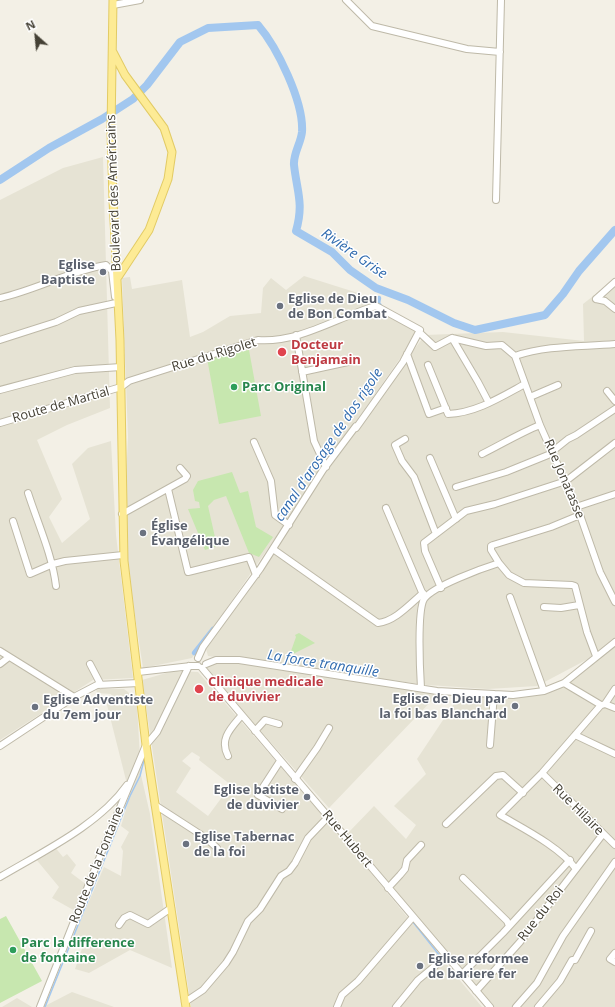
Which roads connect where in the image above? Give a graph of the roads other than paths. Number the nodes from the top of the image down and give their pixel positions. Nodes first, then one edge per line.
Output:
1 (140, 0) edge
2 (346, 0) edge
3 (501, 0) edge
4 (113, 3) edge
5 (112, 45) junction
6 (500, 52) junction
7 (496, 200) dead end
8 (118, 277) junction
9 (615, 282) edge
10 (0, 292) edge
11 (2, 298) edge
12 (116, 303) junction
13 (615, 309) edge
14 (119, 314) junction
15 (419, 331) junction
16 (296, 335) junction
17 (452, 338) junction
18 (0, 340) edge
19 (615, 344) edge
20 (408, 354) junction
21 (515, 356) junction
22 (357, 360) dead end
23 (428, 365) dead end
24 (120, 366) junction
25 (302, 372) junction
26 (525, 384) junction
27 (558, 385) dead end
28 (121, 387) junction
29 (0, 390) edge
30 (607, 391) dead end
31 (530, 397) junction
32 (615, 401) edge
33 (489, 403) junction
34 (446, 408) junction
35 (615, 409) edge
36 (0, 422) edge
37 (540, 424) junction
38 (405, 439) dead end
39 (254, 442) dead end
40 (615, 443) edge
41 (552, 452) junction
42 (482, 454) dead end
43 (430, 458) dead end
44 (326, 467) junction
45 (180, 468) dead end
46 (566, 481) junction
47 (456, 487) dead end
48 (168, 489) junction
49 (28, 493) dead end
50 (615, 494) edge
51 (576, 507) junction
52 (386, 508) dead end
53 (122, 514) junction
54 (580, 516) junction
55 (456, 519) junction
56 (13, 521) dead end
57 (289, 525) junction
58 (436, 534) junction
59 (273, 549) junction
60 (123, 555) junction
61 (499, 563) junction
62 (53, 564) junction
63 (256, 575) junction
64 (56, 586) dead end
65 (441, 588) junction
66 (424, 596) junction
67 (510, 597) dead end
68 (615, 602) edge
69 (579, 605) junction
70 (544, 608) dead end
71 (615, 642) edge
72 (0, 651) edge
73 (9, 656) junction
74 (596, 656) junction
75 (201, 663) junction
76 (0, 664) edge
77 (90, 664) dead end
78 (138, 672) junction
79 (139, 683) junction
80 (564, 683) junction
81 (101, 685) junction
82 (421, 688) junction
83 (615, 689) edge
84 (544, 691) junction
85 (494, 694) junction
86 (74, 697) junction
87 (603, 704) junction
88 (615, 708) edge
89 (241, 716) junction
90 (279, 724) dead end
91 (329, 728) dead end
92 (255, 731) junction
93 (575, 735) junction
94 (146, 745) junction
95 (490, 745) dead end
96 (0, 746) edge
97 (615, 754) edge
98 (228, 756) dead end
99 (280, 761) junction
100 (542, 774) junction
101 (133, 777) junction
102 (295, 778) junction
103 (523, 793) junction
104 (155, 805) junction
105 (282, 809) dead end
106 (328, 817) junction
107 (446, 824) dead end
108 (603, 834) junction
109 (421, 845) dead end
110 (615, 845) edge
111 (217, 848) dead end
112 (570, 860) junction
113 (615, 862) edge
114 (576, 869) junction
115 (0, 877) edge
116 (464, 878) dead end
117 (388, 888) junction
118 (171, 908) junction
119 (413, 917) junction
120 (119, 925) dead end
121 (509, 926) junction
122 (591, 931) dead end
123 (615, 953) edge
124 (447, 956) junction
125 (613, 960) edge
126 (462, 974) junction
127 (476, 991) junction
128 (185, 1004) edge
129 (40, 1007) edge
130 (337, 1007) edge
131 (396, 1007) edge
132 (490, 1007) edge
133 (516, 1007) edge
134 (538, 1007) edge

1 - 4 street
2 - 6 street
3 - 6 street
4 - 5 main road, Boulevard des Américains
5 - 8 main road, Boulevard des Américains
5 - 8 main road
6 - 7 street
8 - 14 main road, Boulevard des Américains
9 - 13 street
10 - 11 street
11 - 12 street
12 - 14 street
12 - 18 street
14 - 24 main road, Boulevard des Américains
15 - 16 street, Rue du Rigolet
15 - 17 street, Rue du Rigolet
15 - 20 street, Route de la Fontaine
16 - 25 street
16 - 28 street, Rue du Rigolet
17 - 21 street
17 - 33 street
19 - 21 street
20 - 34 street
20 - 44 street, Route de la Fontaine
21 - 26 street, Rue Jonatasse
22 - 25 street
23 - 34 street
24 - 28 main road, Boulevard des Américains
24 - 29 street
25 - 44 street
26 - 31 street, Rue Jonatasse
26 - 33 street
27 - 31 street
28 - 36 street, Route de Martial
28 - 53 main road, Boulevard des Américains
30 - 32 street
31 - 37 street, Rue Jonatasse
33 - 34 street
35 - 41 street
37 - 41 street, Rue Jonatasse
37 - 42 street
38 - 58 street
39 - 57 street
40 - 46 street
41 - 46 street, Rue Jonatasse
41 - 47 street
43 - 55 street
44 - 57 street, Route de la Fontaine
45 - 48 street
46 - 51 street, Rue Jonatasse
46 - 55 street
48 - 53 street
48 - 63 street
49 - 62 street
50 - 51 street
51 - 54 street, Rue Jonatasse
52 - 66 street
53 - 60 main road, Boulevard des Américains
54 - 61 street
54 - 68 street, Rue Jonatasse
55 - 58 street
56 - 62 street
57 - 59 street, Route de la Fontaine
58 - 65 street
59 - 63 street, Route de la Fontaine
59 - 66 street
60 - 62 street
60 - 78 main road, Boulevard des Américains
61 - 65 street
61 - 69 street
62 - 64 street
63 - 75 street, Route de la Fontaine
65 - 66 street
66 - 82 street
67 - 84 street
69 - 70 street
69 - 74 street
71 - 74 street
72 - 73 street
73 - 76 street
73 - 86 street
74 - 80 street
75 - 78 street
75 - 82 street
75 - 89 street, Rue Hubert
75 - 94 street, Route de la Fontaine
77 - 81 street
78 - 79 main road, Boulevard des Américains
79 - 81 street
79 - 94 main road, Boulevard des Américains
80 - 84 street
80 - 87 street
81 - 86 street
82 - 85 street
83 - 87 street
84 - 85 street
85 - 95 street
86 - 96 street
87 - 88 street
87 - 93 street
89 - 92 street, Rue Hubert
89 - 98 street
90 - 92 street
91 - 102 street
92 - 99 street, Rue Hubert
93 - 97 street
93 - 100 street
94 - 101 street, Route de la Fontaine
94 - 104 main road, Boulevard des Américains
99 - 102 street, Rue Hubert
99 - 105 street
100 - 103 street
100 - 108 street, Rue Hilaire
101 - 115 street
101 - 129 street, Route de la Fontaine
102 - 106 street, Rue Hubert
103 - 107 street
103 - 112 street
104 - 111 street
104 - 118 main road, Boulevard des Américains
106 - 117 street, Rue Hubert
106 - 128 street
108 - 110 street, Rue Hilaire
108 - 114 street, Rue du Roi
109 - 117 street
112 - 114 street
112 - 121 street
113 - 133 street
114 - 127 street, Rue du Roi
116 - 121 street
117 - 119 street, Rue Hubert
118 - 120 street
118 - 128 main road, Boulevard des Américains
119 - 124 street, Rue Hubert
119 - 130 street
121 - 126 street
122 - 134 street
123 - 125 street
124 - 126 street, Rue Hubert
124 - 131 street
126 - 127 street, Rue Hubert
127 - 132 street, Rue Hubert

